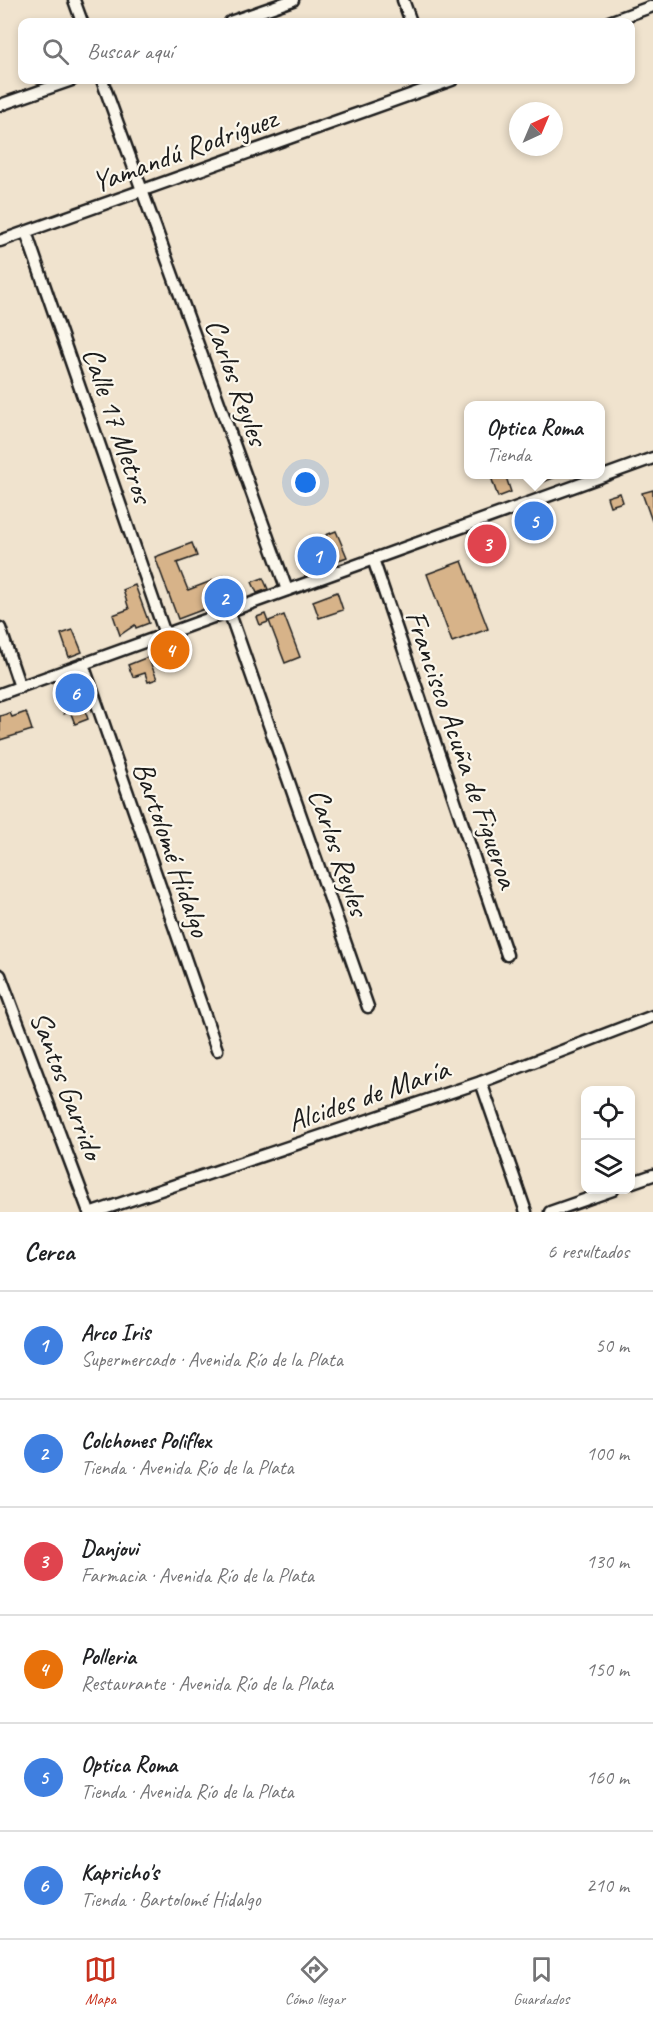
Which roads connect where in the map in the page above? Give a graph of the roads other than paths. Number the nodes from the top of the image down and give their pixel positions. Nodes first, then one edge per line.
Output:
1 (74, 0) edge
2 (293, 0) edge
3 (403, 0) edge
4 (653, 6) edge
5 (81, 18) edge
6 (241, 18) edge
7 (410, 18) edge
8 (620, 18) edge
9 (60, 84) edge
10 (103, 84) edge
11 (431, 84) edge
12 (0, 105) edge
13 (142, 190) junction
14 (26, 232) junction
15 (0, 241) edge
16 (653, 458) edge
17 (605, 475) edge
18 (595, 479) edge
19 (373, 559) junction
20 (287, 590) junction
21 (229, 611) junction
22 (0, 628) edge
23 (165, 634) junction
24 (82, 664) junction
25 (20, 687) junction
26 (0, 694) edge
27 (507, 955) dead end
28 (0, 975) edge
29 (368, 1007) dead end
30 (653, 1016) edge
31 (217, 1050) dead end
32 (481, 1082) junction
33 (653, 1175) edge
34 (635, 1181) edge
35 (602, 1194) edge
36 (89, 1212) edge
37 (95, 1212) edge
38 (526, 1212) edge
39 (550, 1212) edge

1 - 5 street
2 - 6 street
3 - 7 street
4 - 8 street
9 - 12 street
10 - 13 street, Carlos Reyles
11 - 13 street, Yamandú Rodríguez
13 - 14 street, Yamandú Rodríguez
13 - 20 street, Carlos Reyles
14 - 15 street, Yamandú Rodríguez
14 - 23 street, Calle 17 Metros
16 - 17 street
18 - 19 street
19 - 20 street
19 - 27 street, Francisco Acuña de Figueroa
20 - 21 street
21 - 23 street
21 - 29 street, Carlos Reyles
22 - 25 street
23 - 24 street
24 - 25 street
24 - 31 street, Bartolomé Hidalgo
25 - 26 street
28 - 36 street, Santos Garrido
30 - 32 street, Alcides de María
32 - 37 street, Alcides de María
32 - 38 street
33 - 34 street
35 - 39 street

